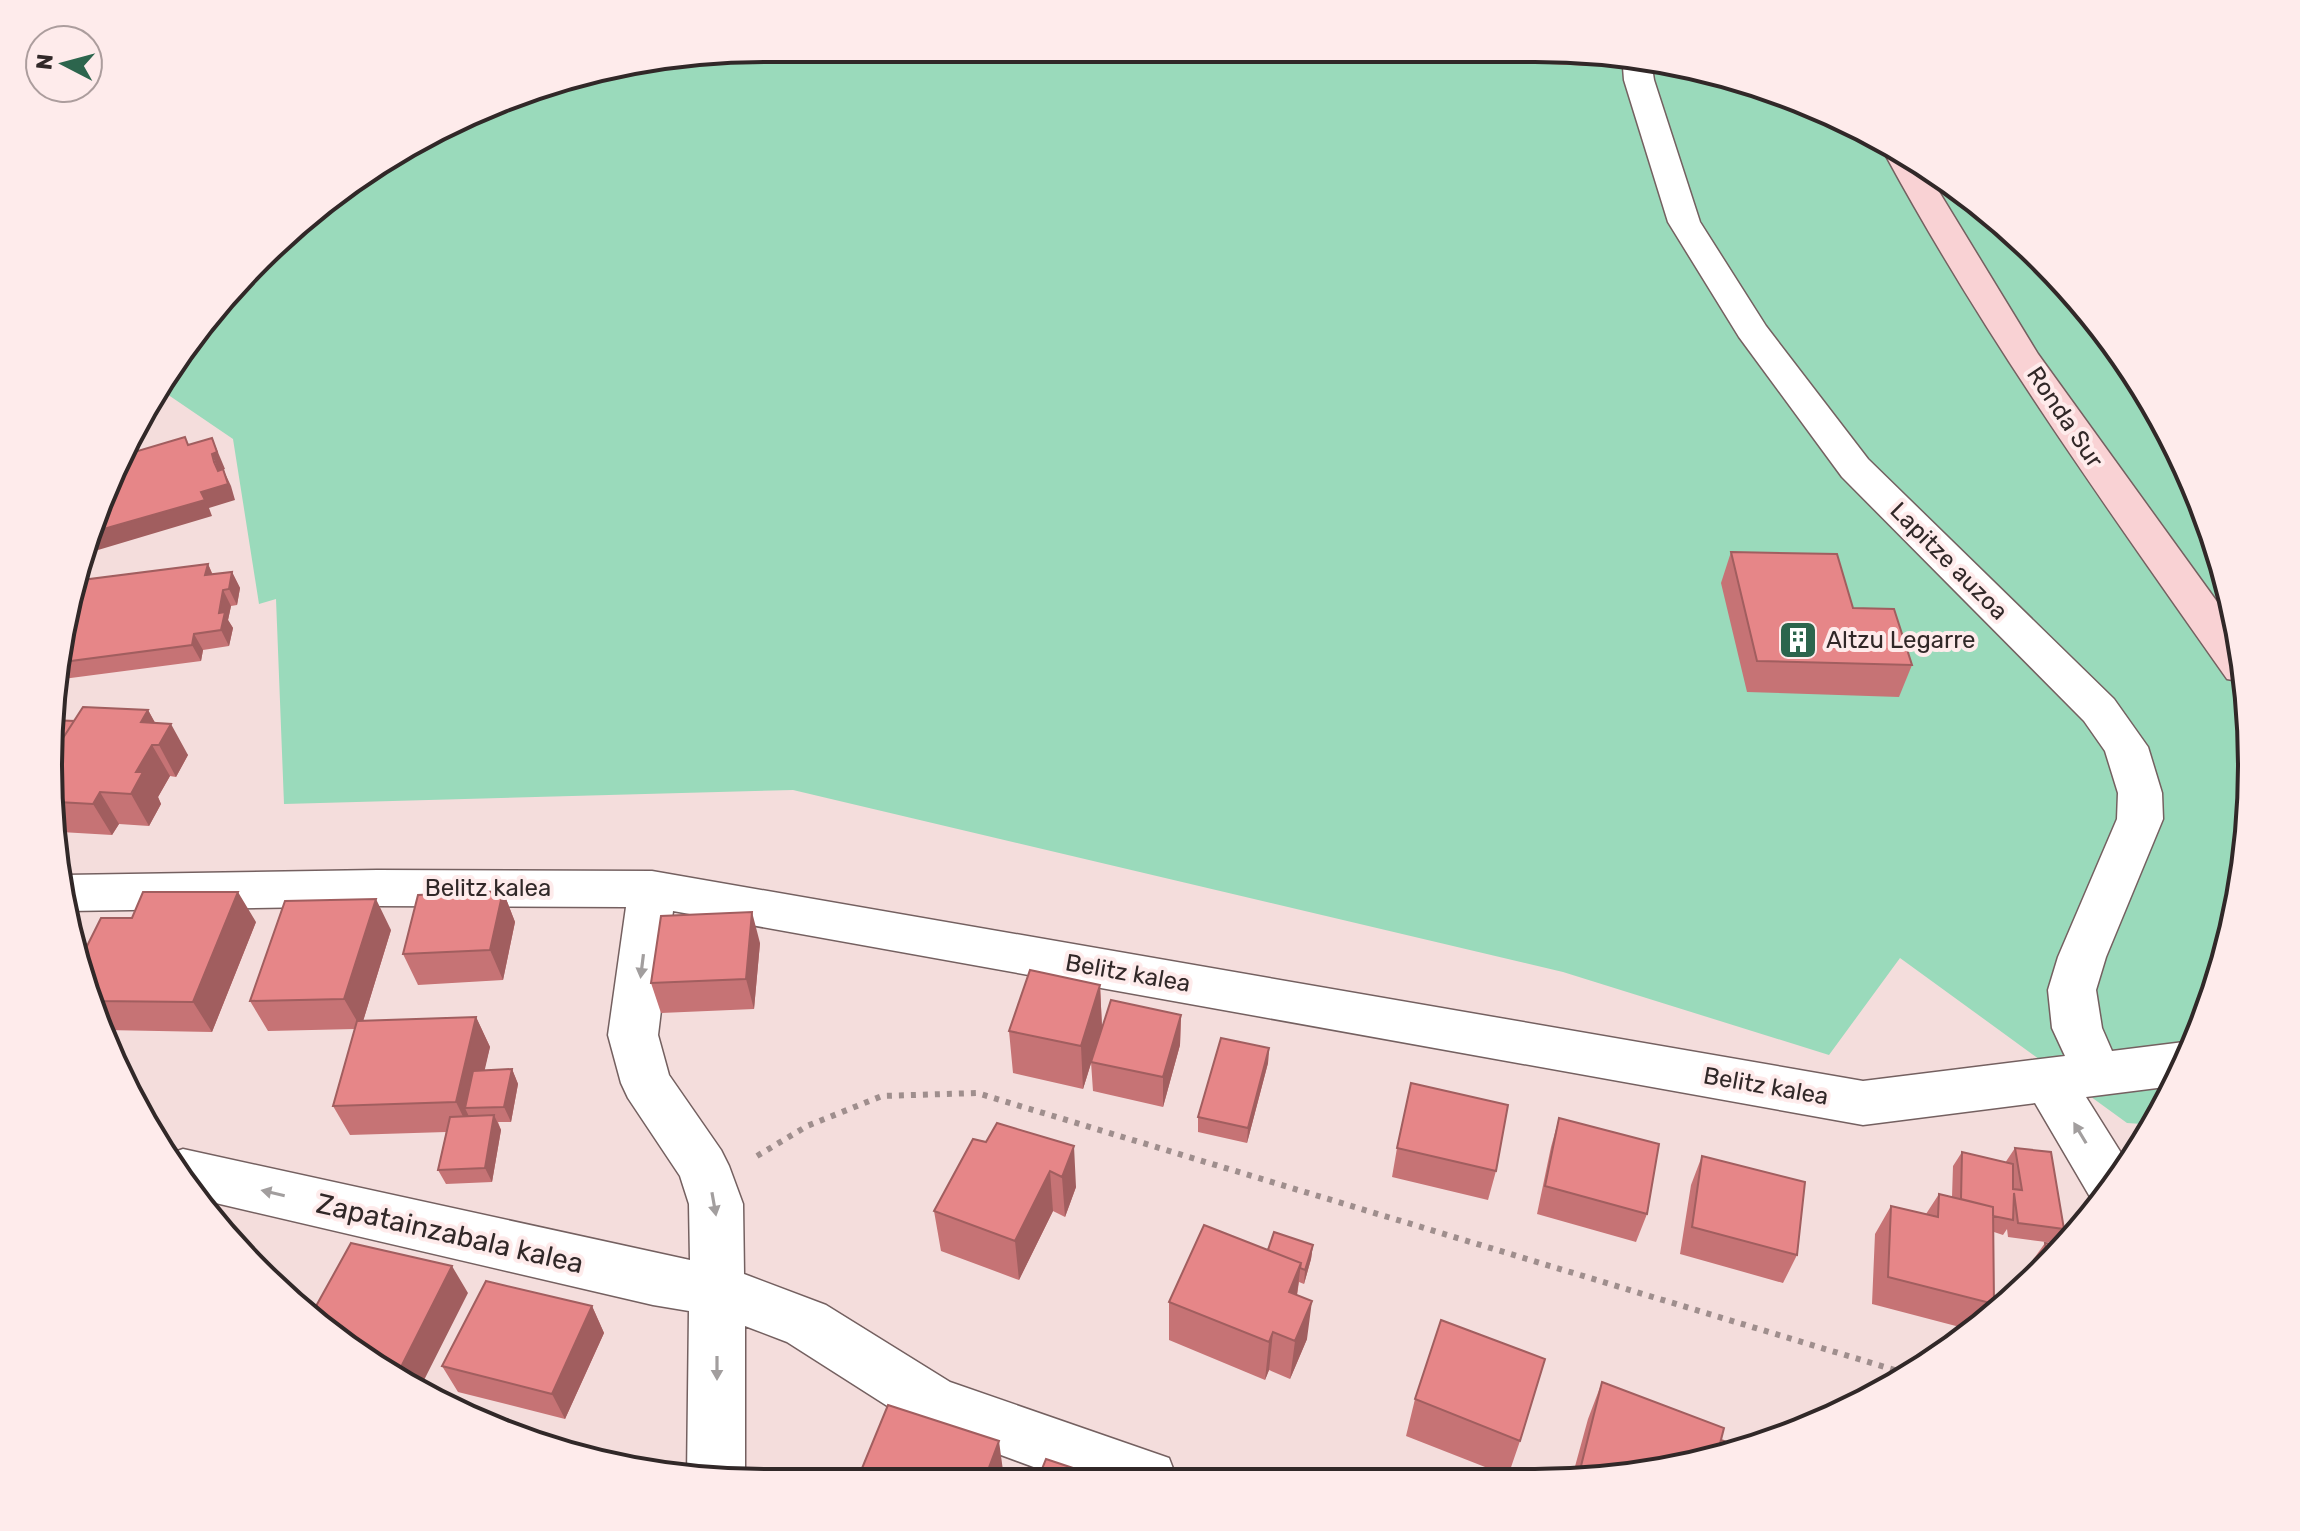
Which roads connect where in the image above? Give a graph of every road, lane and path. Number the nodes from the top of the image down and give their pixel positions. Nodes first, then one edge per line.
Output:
1 (1637, 70) edge
2 (1911, 172) edge
3 (2227, 648) edge
4 (652, 889) junction
5 (74, 893) edge
6 (2171, 1065) edge
7 (2074, 1078) junction
8 (703, 1166) junction
9 (2108, 1173) edge
10 (194, 1174) edge
11 (717, 1290) junction
12 (1894, 1370) edge
13 (716, 1467) edge
14 (1119, 1469) edge

1 - 7 street, Lapitze auzoa
2 - 3 main road, Ronda Sur
4 - 5 street, Belitz kalea
4 - 7 street, Belitz kalea
4 -> 8 street
6 - 7 street, Belitz kalea
9 -> 7 street, Lapitze auzoa
8 -> 11 street
8 - 12 path
11 -> 10 street, Zapatainzabala kalea
11 -> 13 street
11 - 14 street, Zapatainzabala kalea

